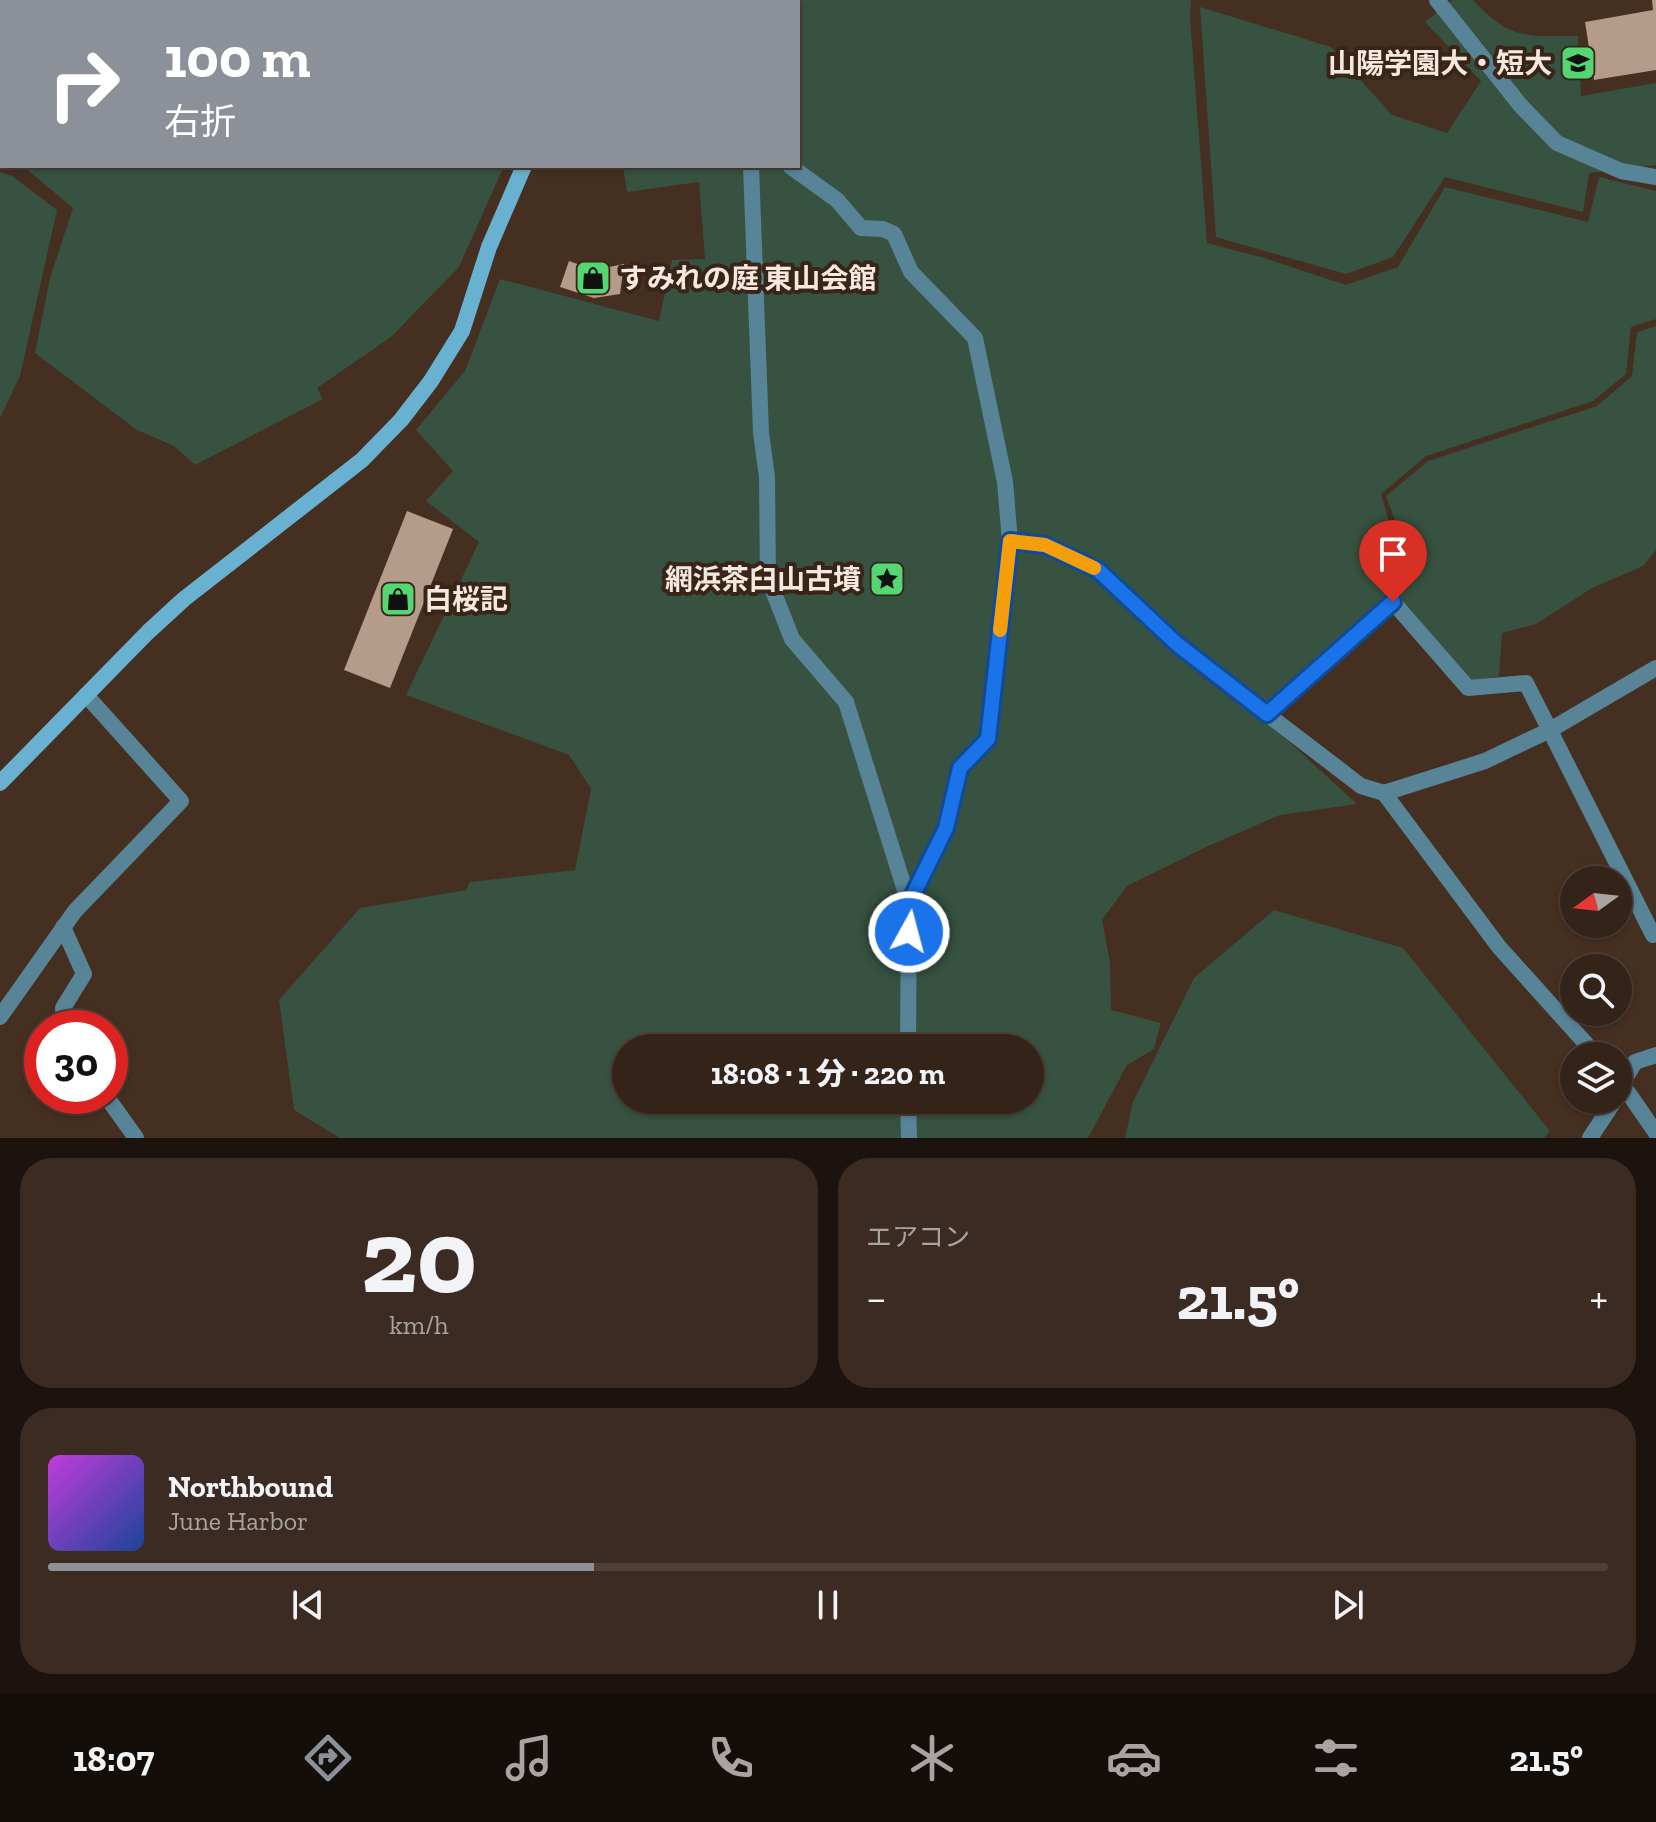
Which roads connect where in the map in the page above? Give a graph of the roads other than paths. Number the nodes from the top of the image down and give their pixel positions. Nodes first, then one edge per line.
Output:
1 (1437, 0) edge
2 (523, 168) edge
3 (751, 168) edge
4 (793, 168) edge
5 (1656, 177) edge
6 (1010, 541) junction
7 (1656, 668) edge
8 (86, 695) junction
9 (1267, 714) junction
10 (1550, 730) junction
11 (0, 783) edge
12 (1384, 793) junction
13 (909, 903) junction
14 (63, 927) junction
15 (1656, 934) edge
16 (63, 1010) edge
17 (0, 1017) edge
18 (908, 1034) edge
19 (1584, 1042) edge
20 (1656, 1055) edge
21 (1632, 1066) edge
22 (1632, 1101) edge
23 (119, 1114) edge
24 (908, 1114) edge
25 (1606, 1114) edge
26 (1656, 1133) edge
27 (136, 1138) edge
28 (909, 1138) edge
29 (1590, 1138) edge

1 - 5 street
2 - 8 street
3 - 13 street
4 - 6 street
6 - 9 street
6 - 13 street
7 - 10 street
8 - 11 street
8 - 14 street
9 - 10 street
9 - 12 street
10 - 12 street
10 - 15 street
12 - 19 street
13 - 18 street
14 - 16 street
14 - 17 street
20 - 21 street
22 - 26 street
23 - 27 street
24 - 28 street
25 - 29 street

